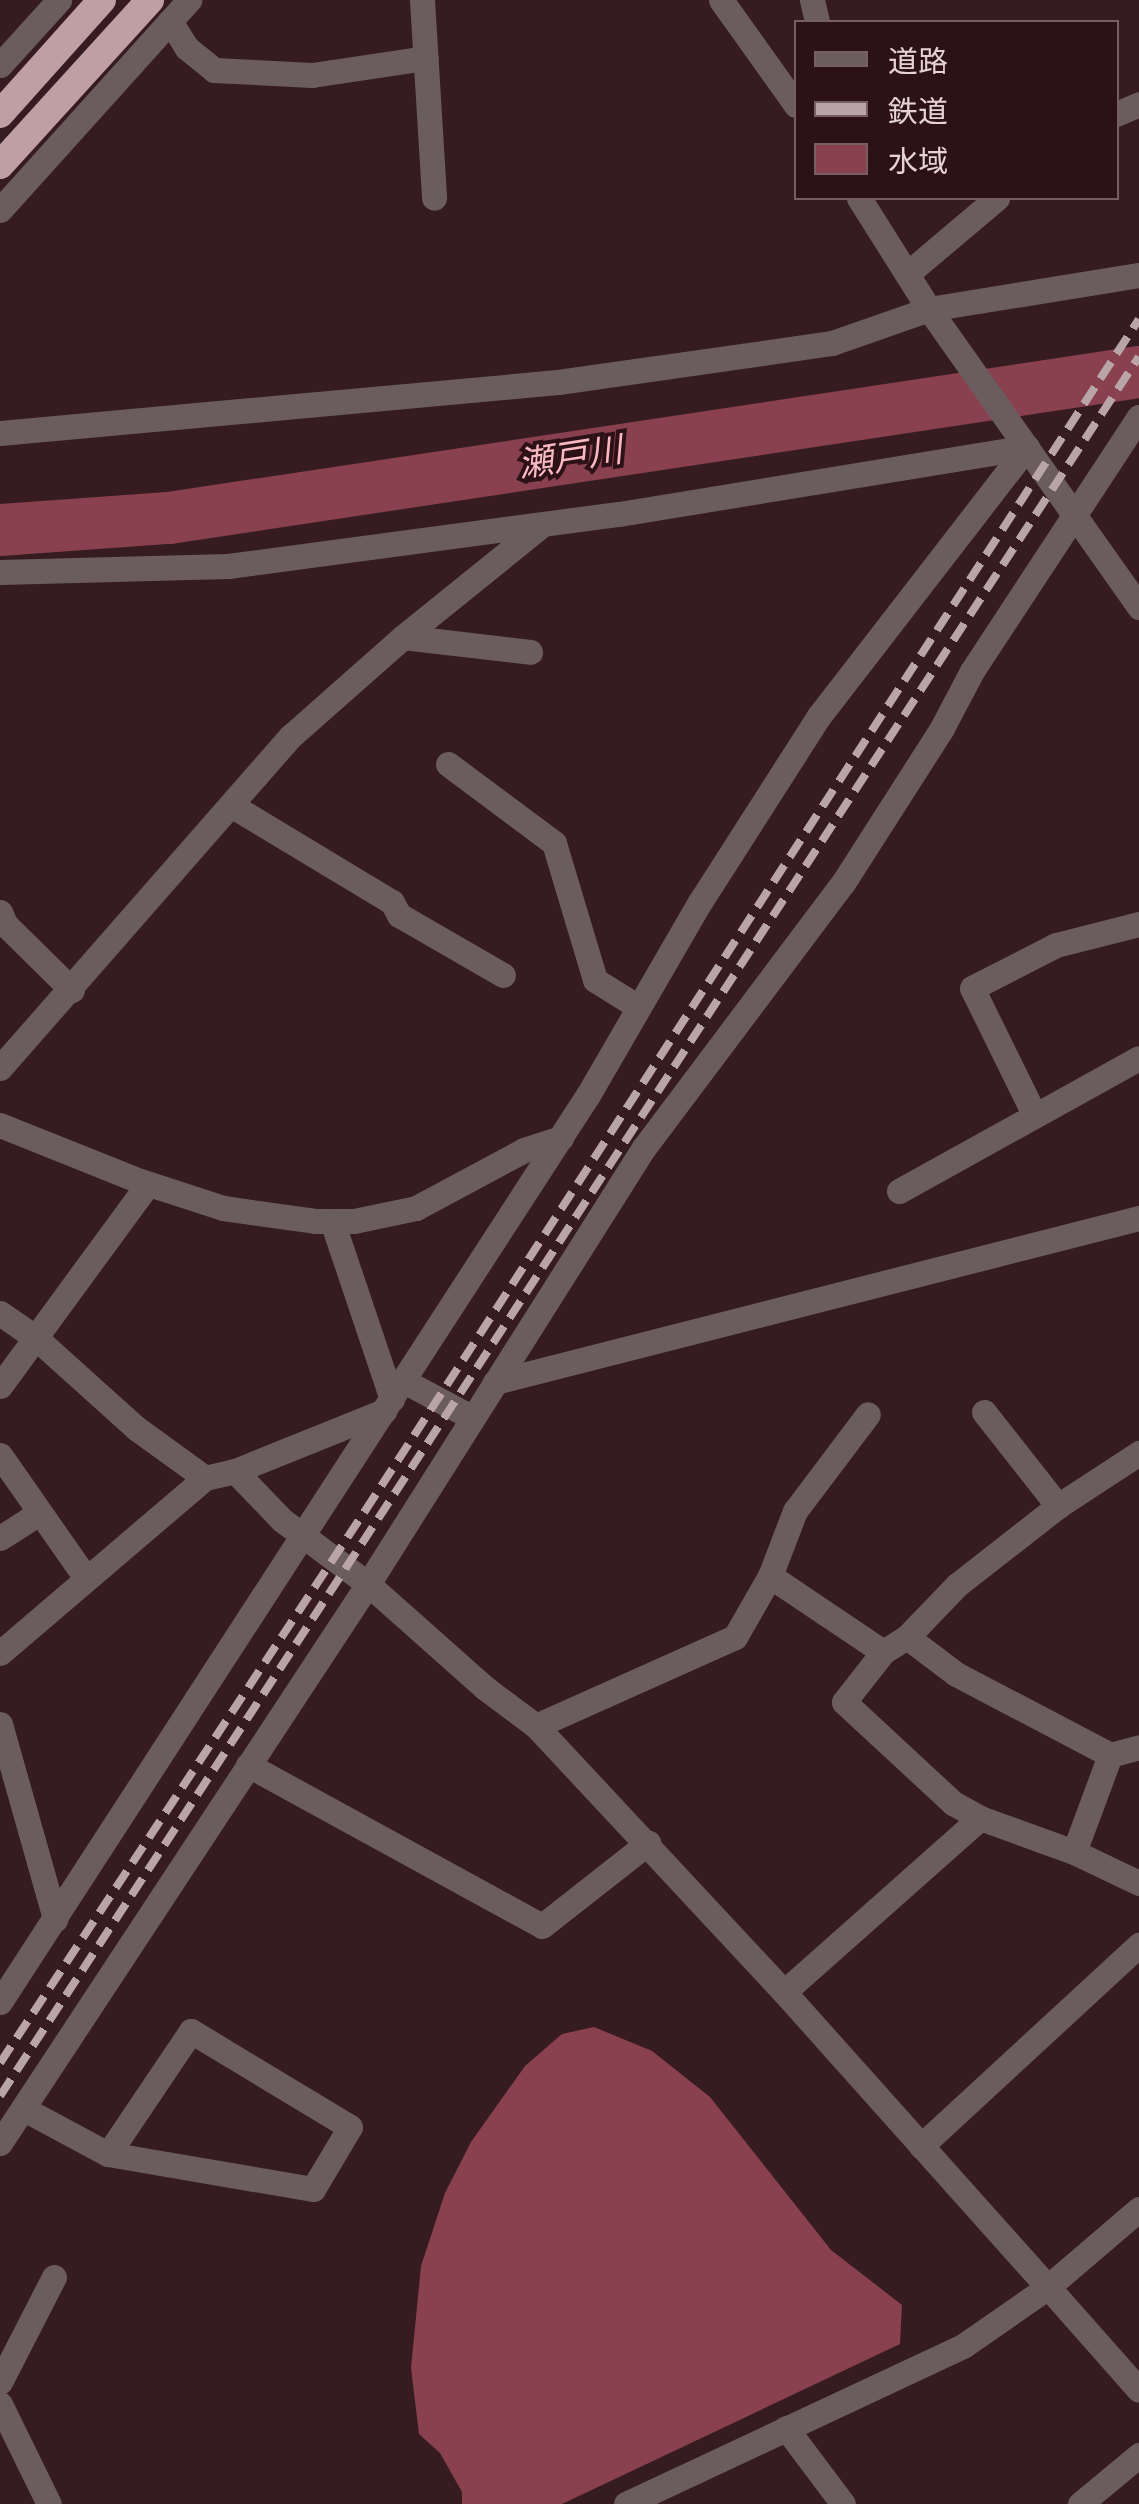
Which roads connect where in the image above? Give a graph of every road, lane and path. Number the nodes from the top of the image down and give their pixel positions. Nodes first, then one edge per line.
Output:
1 (59, 0) edge
2 (102, 0) edge
3 (150, 0) edge
4 (189, 0) edge
5 (422, 0) edge
6 (722, 0) edge
7 (170, 21) junction
8 (426, 58) junction
9 (0, 65) edge
10 (794, 102) edge
11 (0, 114) edge
12 (0, 165) edge
13 (434, 198) dead end
14 (860, 200) edge
15 (995, 200) edge
16 (0, 210) edge
17 (907, 274) junction
18 (1138, 274) edge
19 (929, 309) junction
20 (1136, 425) edge
21 (0, 432) edge
22 (1027, 447) junction
23 (1074, 516) junction
24 (542, 525) junction
25 (0, 572) edge
26 (1139, 606) edge
27 (403, 636) junction
28 (530, 652) dead end
29 (448, 764) dead end
30 (231, 805) junction
31 (0, 912) edge
32 (1139, 924) edge
33 (503, 975) dead end
34 (72, 990) junction
35 (637, 1006) junction
36 (1139, 1058) edge
37 (0, 1068) edge
38 (1034, 1114) junction
39 (0, 1125) edge
40 (561, 1138) junction
41 (148, 1184) junction
42 (899, 1191) dead end
43 (1139, 1218) edge
44 (332, 1221) junction
45 (0, 1313) edge
46 (36, 1338) junction
47 (495, 1382) junction
48 (0, 1386) edge
49 (393, 1397) junction
50 (984, 1412) dead end
51 (868, 1414) dead end
52 (473, 1418) junction
53 (1139, 1453) edge
54 (0, 1455) edge
55 (235, 1471) junction
56 (206, 1478) junction
57 (1058, 1506) junction
58 (39, 1513) junction
59 (301, 1536) junction
60 (0, 1538) edge
61 (770, 1576) junction
62 (85, 1577) junction
63 (368, 1584) junction
64 (906, 1636) junction
65 (883, 1652) junction
66 (0, 1653) edge
67 (0, 1724) edge
68 (536, 1726) junction
69 (1139, 1747) edge
70 (1110, 1755) junction
71 (248, 1765) junction
72 (10, 1801) edge
73 (980, 1818) junction
74 (648, 1844) junction
75 (1074, 1852) junction
76 (1139, 1883) edge
77 (56, 1919) junction
78 (1139, 1945) edge
79 (784, 1992) junction
80 (0, 2002) edge
81 (24, 2108) junction
82 (0, 2143) edge
83 (921, 2146) junction
84 (108, 2154) junction
85 (1139, 2209) edge
86 (54, 2277) dead end
87 (1048, 2287) junction
88 (0, 2382) edge
89 (1139, 2390) edge
90 (0, 2404) edge
91 (786, 2428) junction
92 (1139, 2455) edge
93 (49, 2504) edge
94 (626, 2504) edge
95 (843, 2504) edge
96 (1080, 2504) edge

1 - 9 street
2 - 11 highway
3 - 12 highway
4 - 7 street
5 - 8 street
6 - 10 street
7 - 8 street
7 - 16 street
8 - 13 street
14 - 17 street
15 - 17 street
17 - 19 street
18 - 19 street
19 - 21 street
19 - 22 street
20 - 23 street
22 - 23 street
22 - 24 street
22 - 35 street
23 - 26 street
23 - 47 street
24 - 25 street
24 - 27 street
27 - 28 street
27 - 30 street
29 - 35 street
30 - 33 street
30 - 34 street
31 - 34 street
32 - 38 street
34 - 37 street
35 - 40 street
36 - 38 street
38 - 42 street
39 - 41 street
40 - 44 street
40 - 49 street
41 - 44 street
41 - 46 street
43 - 47 street
44 - 49 street
45 - 46 street
46 - 48 street
46 - 56 street
47 - 52 street
49 - 52 street
49 - 55 street
49 - 59 street
50 - 57 street
51 - 61 street
52 - 63 street
53 - 57 street
54 - 58 street
55 - 56 street
55 - 59 street
56 - 62 street
57 - 64 street
58 - 60 street
58 - 62 street
59 - 63 street
59 - 77 street
61 - 65 street
61 - 68 street
62 - 66 street
63 - 68 street
63 - 71 street
64 - 65 street
64 - 70 street
65 - 73 street
67 - 72 street
68 - 74 street
69 - 70 street
70 - 75 street
71 - 74 street
71 - 81 street
72 - 77 street
73 - 75 street
73 - 79 street
74 - 79 street
75 - 76 street
77 - 80 street
78 - 83 street
79 - 83 street
81 - 82 street
81 - 84 street
83 - 87 street
84 - 84 street
85 - 87 street
86 - 88 street
87 - 89 street
87 - 91 street
90 - 93 street
91 - 94 street
91 - 95 street
92 - 96 street

